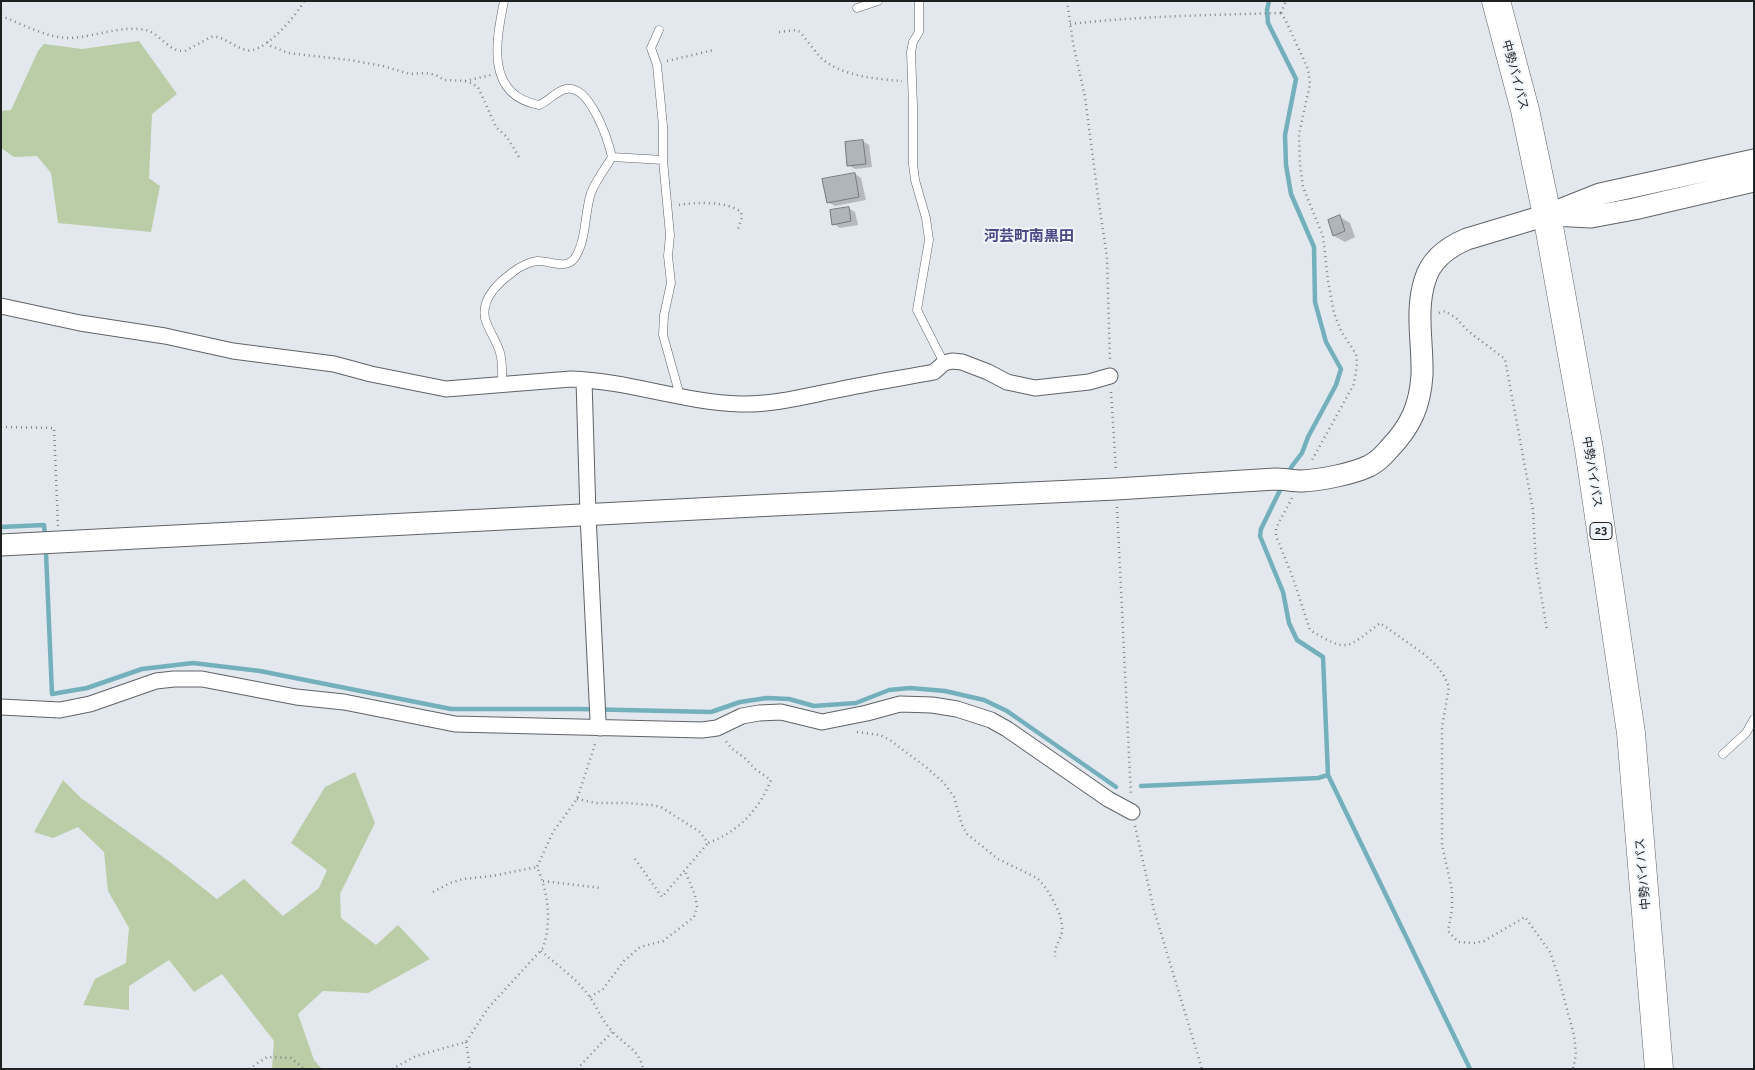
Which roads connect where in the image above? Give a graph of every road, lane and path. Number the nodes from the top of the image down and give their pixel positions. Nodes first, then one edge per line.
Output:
1 (304, 1) edge
2 (504, 1) edge
3 (878, 1) edge
4 (919, 1) edge
5 (1067, 1) edge
6 (1286, 1) edge
7 (1496, 1) edge
8 (856, 8) dead end
9 (1281, 13) junction
10 (1, 16) edge
11 (1070, 24) junction
12 (659, 30) dead end
13 (779, 32) dead end
14 (267, 42) junction
15 (714, 50) dead end
16 (657, 65) junction
17 (500, 75) junction
18 (465, 80) junction
19 (912, 82) junction
20 (519, 157) dead end
21 (612, 157) junction
22 (663, 160) junction
23 (1754, 160) edge
24 (1754, 181) edge
25 (668, 206) junction
26 (1547, 215) junction
27 (738, 229) dead end
28 (1, 306) edge
29 (1436, 317) dead end
30 (944, 363) junction
31 (1110, 376) junction
32 (584, 380) junction
33 (502, 384) junction
34 (680, 396) junction
35 (1, 427) edge
36 (1301, 481) junction
37 (1116, 489) junction
38 (588, 516) junction
39 (58, 542) junction
40 (1, 545) edge
41 (1547, 630) dead end
42 (1, 707) edge
43 (1754, 719) edge
44 (599, 724) junction
45 (718, 728) junction
46 (855, 731) dead end
47 (1723, 754) dead end
48 (577, 799) junction
49 (1132, 812) junction
50 (708, 843) junction
51 (635, 859) dead end
52 (537, 867) junction
53 (685, 871) junction
54 (543, 881) junction
55 (601, 888) dead end
56 (433, 892) dead end
57 (540, 950) junction
58 (1055, 957) dead end
59 (590, 997) junction
60 (612, 1032) junction
61 (466, 1042) junction
62 (249, 1069) edge
63 (304, 1069) edge
64 (392, 1069) edge
65 (470, 1069) edge
66 (577, 1069) edge
67 (643, 1069) edge
68 (1202, 1069) edge
69 (1573, 1069) edge
70 (1659, 1069) edge

1 - 14 path
2 - 17 lane
3 - 8 lane
4 - 19 lane
5 - 11 path
6 - 9 path
7 - 26 highway, 中勢バイパス / 23
9 - 11 path
9 - 36 path
10 - 14 path
11 - 31 path
12 - 16 lane
13 - 19 path
14 - 18 path
15 - 16 path
16 - 22 lane
17 - 18 path
17 - 21 lane
18 - 20 path
19 - 30 lane
21 - 22 lane
21 - 33 lane
22 - 25 lane
23 - 26 street
24 - 26 street
25 - 27 path
25 - 34 lane
26 - 36 street
26 - 70 highway, 中勢バイパス / 23
28 - 33 street
29 - 41 path
30 - 31 street
30 - 34 street
31 - 37 path
32 - 33 street
32 - 34 street
32 - 38 street
35 - 39 path
36 - 37 street
36 - 69 path
37 - 38 street
37 - 49 path
38 - 39 street
38 - 44 street
39 - 40 street
42 - 44 street
43 - 47 lane
44 - 45 street
44 - 48 path
45 - 49 street
45 - 50 path
46 - 58 path
48 - 50 path
48 - 52 path
49 - 68 path
50 - 53 path
51 - 53 path
52 - 54 path
52 - 56 path
53 - 59 path
54 - 55 path
54 - 57 path
57 - 59 path
57 - 61 path
59 - 60 path
60 - 66 path
60 - 67 path
61 - 64 path
61 - 65 path
62 - 63 path

